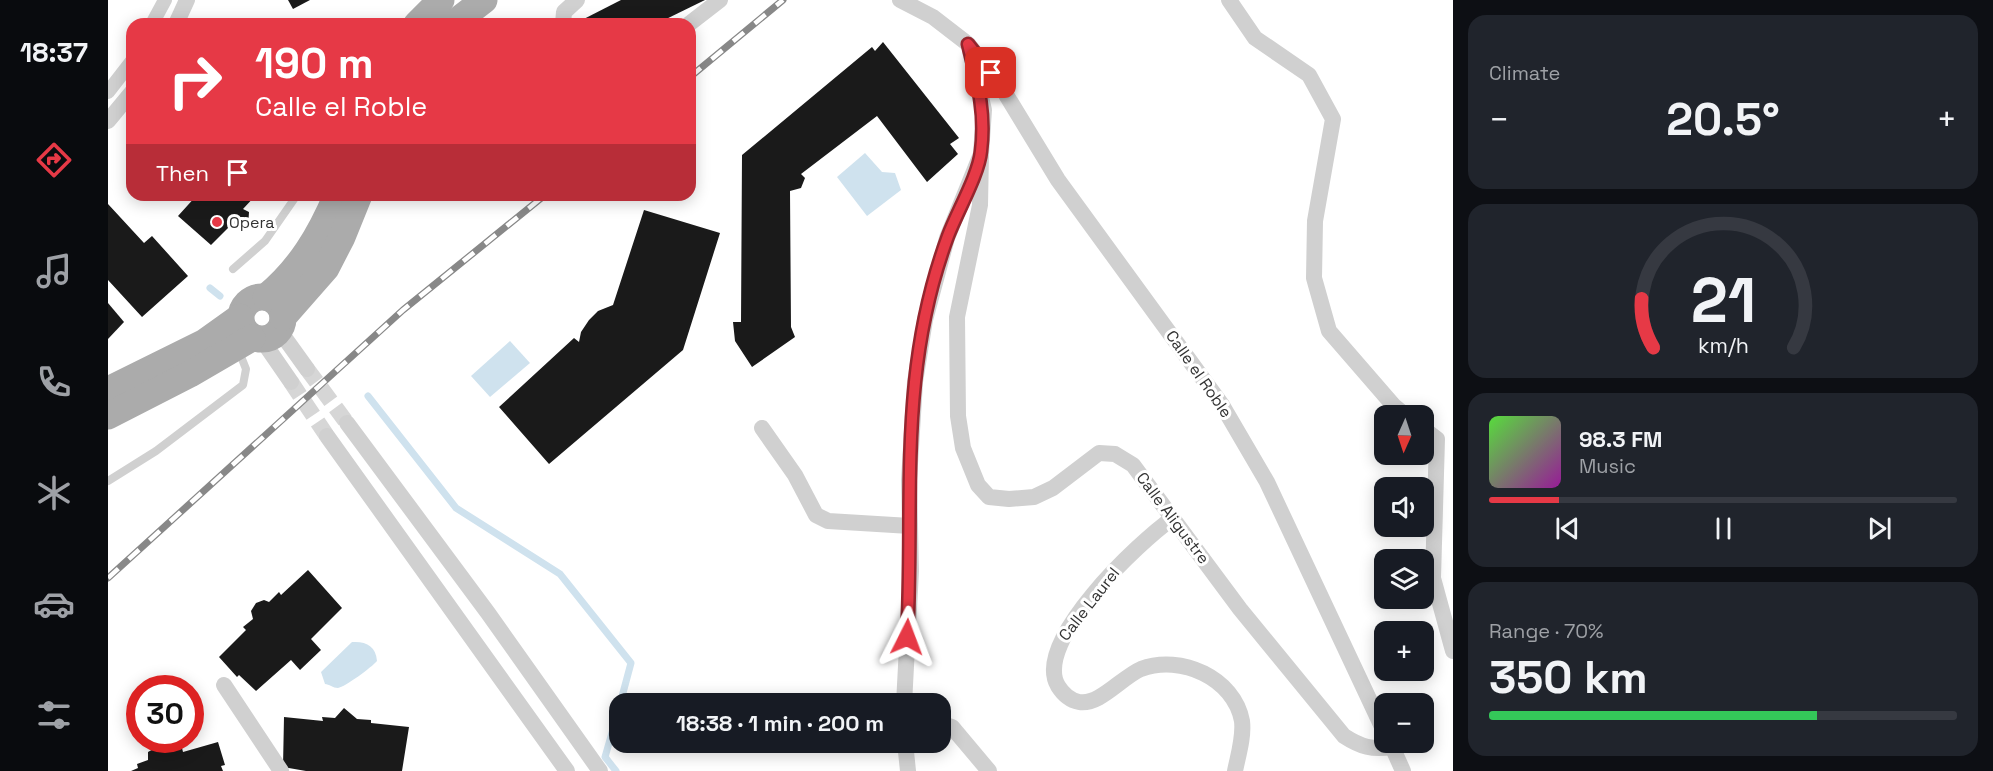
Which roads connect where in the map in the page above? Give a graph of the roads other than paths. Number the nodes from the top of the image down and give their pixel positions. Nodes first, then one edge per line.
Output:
1 (165, 0) edge
2 (187, 0) edge
3 (484, 0) edge
4 (577, 0) edge
5 (720, 0) edge
6 (900, 0) edge
7 (1229, 0) edge
8 (155, 18) edge
9 (179, 18) edge
10 (461, 18) edge
11 (564, 18) edge
12 (696, 19) edge
13 (968, 44) junction
14 (126, 70) edge
15 (108, 92) edge
16 (126, 99) edge
17 (108, 121) edge
18 (981, 154) junction
19 (293, 201) edge
20 (334, 201) edge
21 (357, 201) edge
22 (233, 268) dead end
23 (260, 326) junction
24 (307, 369) tunnel mouth
25 (291, 382) tunnel mouth
26 (108, 390) edge
27 (1393, 405) edge
28 (108, 416) edge
29 (347, 423) tunnel mouth
30 (762, 428) dead end
31 (327, 436) tunnel mouth
32 (1434, 437) edge
33 (108, 482) edge
34 (1173, 518) junction
35 (910, 526) junction
36 (1453, 651) edge
37 (224, 685) dead end
38 (905, 693) edge
39 (1374, 710) edge
40 (951, 727) edge
41 (1374, 749) edge
42 (906, 753) edge
43 (1395, 753) edge
44 (281, 771) edge
45 (567, 771) edge
46 (600, 771) edge
47 (908, 771) edge
48 (989, 771) edge
49 (1235, 771) edge
50 (1403, 771) edge

1 - 8 street
2 - 9 street
3 - 10 main road
4 - 11 street
5 - 12 street
6 - 13 street, Calle el Roble
7 - 27 street
13 - 18 street, Calle Aligustre
13 - 39 street, Calle el Roble
14 - 15 street
16 - 17 street
18 - 34 street, Calle Aligustre
18 - 35 street
19 - 22 lane
20 - 23 main road
21 - 23 main road
23 - 24 street
23 - 25 street
23 - 26 main road
23 - 28 main road
23 - 33 lane
29 - 46 street
30 - 35 street
31 - 45 street
32 - 36 street
34 - 41 street, Calle Aligustre
34 - 49 street, Calle Laurel
35 - 38 street
37 - 44 street
40 - 48 street
42 - 47 street
43 - 50 street

